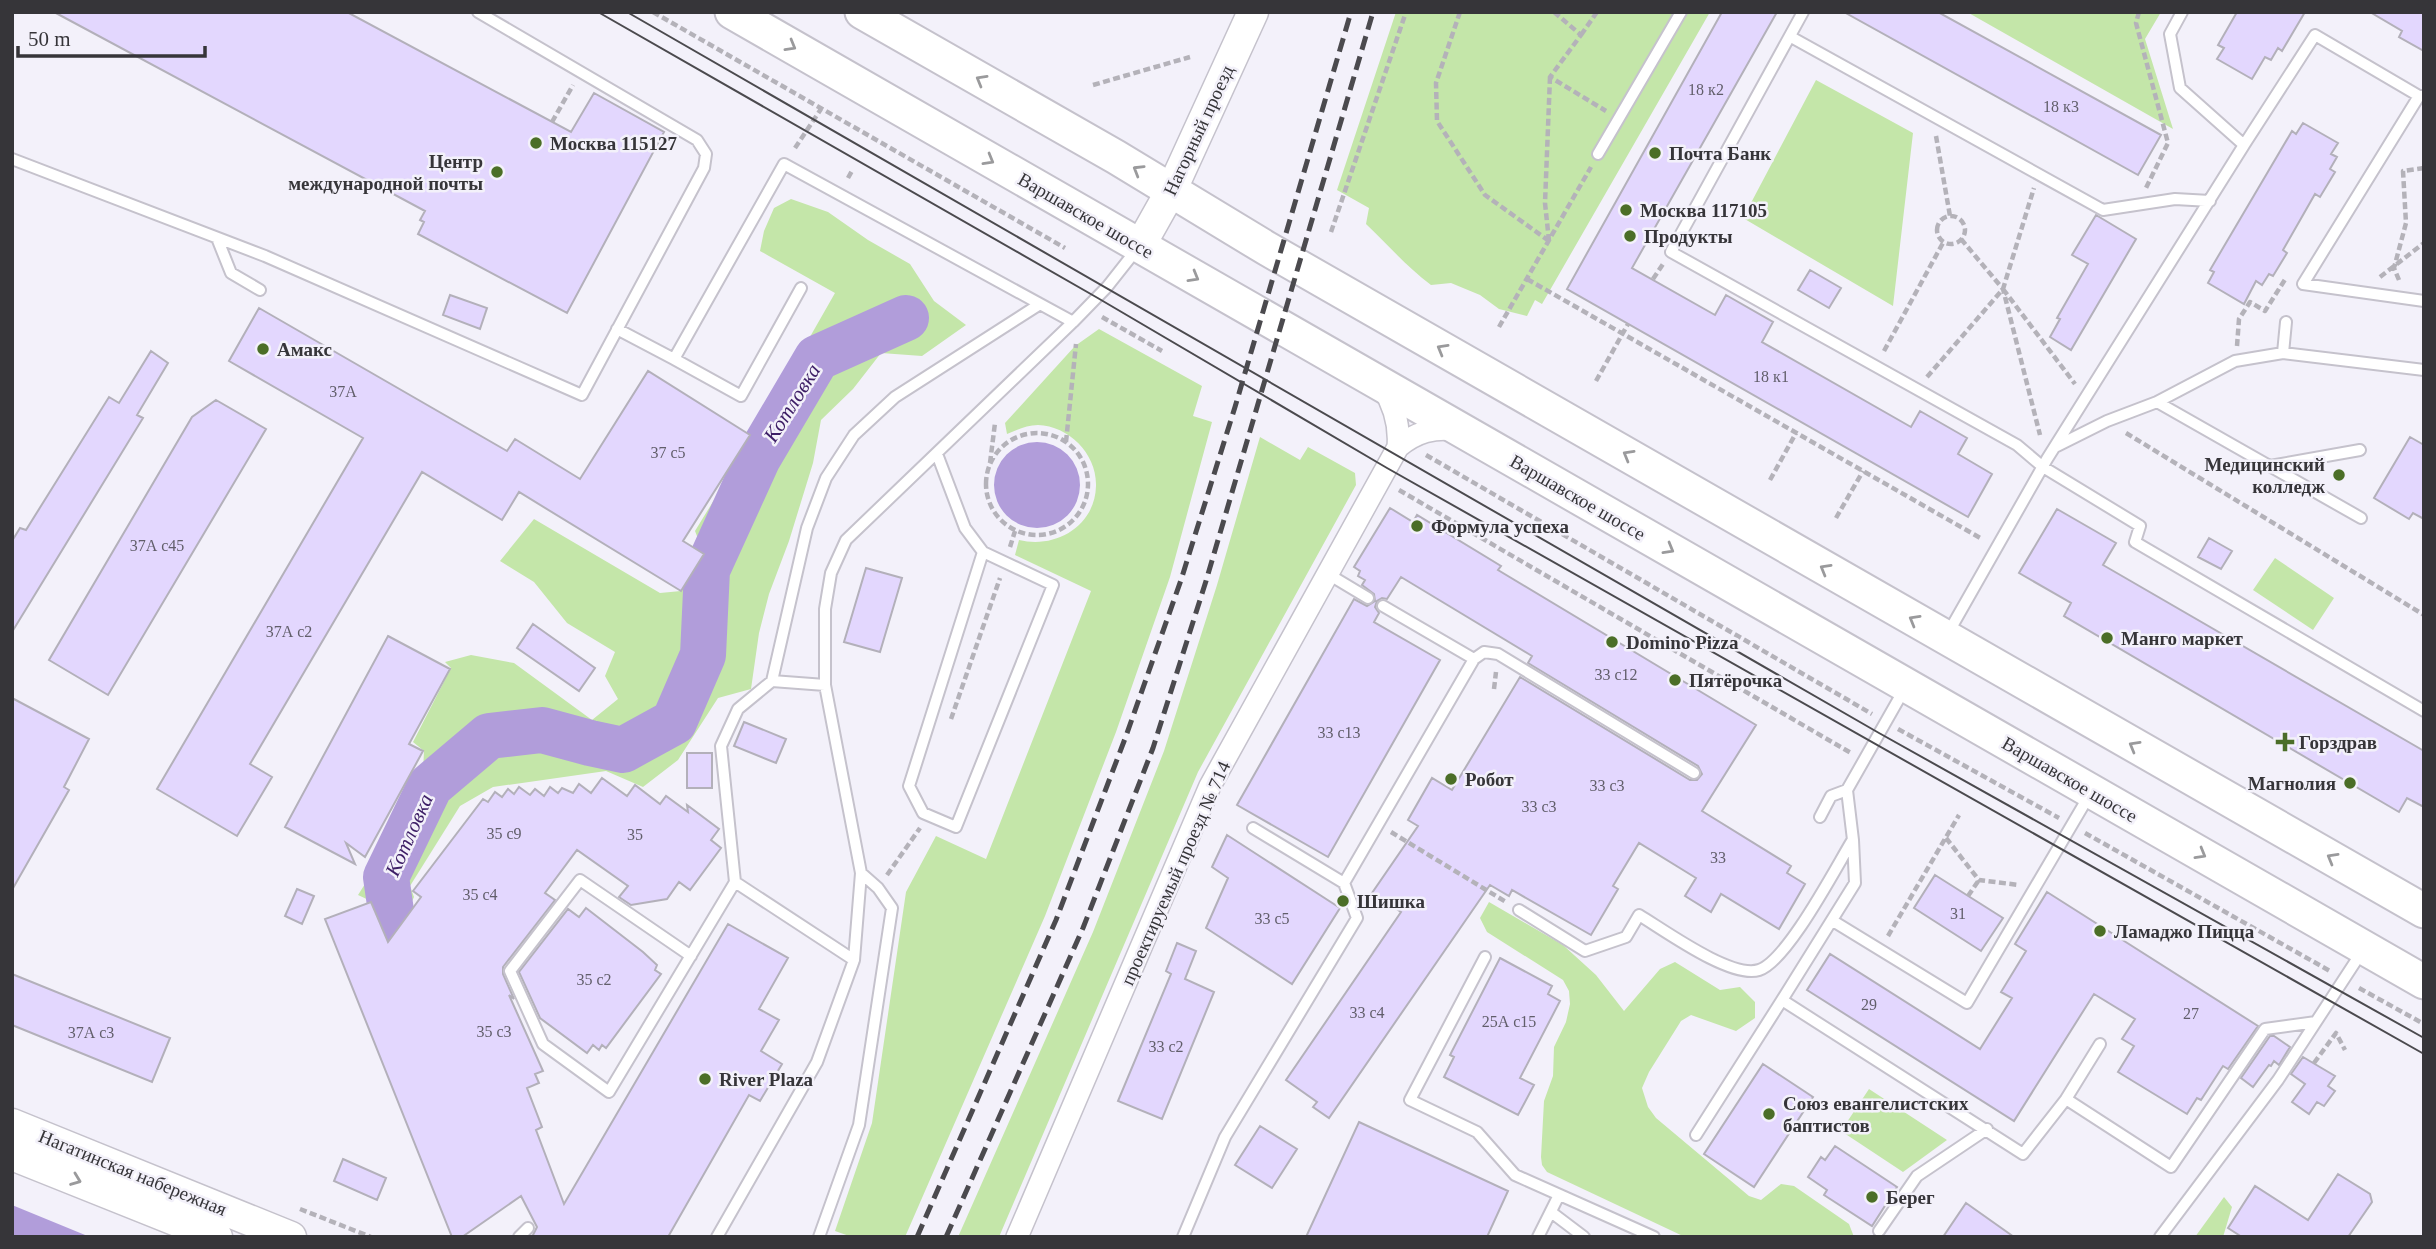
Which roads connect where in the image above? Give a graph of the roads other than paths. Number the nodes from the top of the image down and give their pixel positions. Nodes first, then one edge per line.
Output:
1 (478, 12) edge
2 (732, 12) edge
3 (862, 12) edge
4 (1252, 12) edge
5 (1681, 12) edge
6 (1803, 12) edge
7 (2182, 12) edge
8 (1791, 37) junction
9 (2422, 96) edge
10 (2245, 145) junction
11 (1598, 154) road end
12 (12, 159) edge
13 (1172, 189) junction
14 (2210, 201) junction
15 (217, 238) junction
16 (1140, 246) junction
17 (801, 288) dead end
18 (260, 290) dead end
19 (2424, 301) edge
20 (1040, 304) junction
21 (1073, 322) junction
22 (2286, 322) dead end
23 (617, 329) junction
24 (2283, 353) junction
25 (674, 359) junction
26 (2424, 370) edge
27 (1381, 383) junction
28 (2157, 402) junction
29 (1461, 430) junction
30 (1401, 444) junction
31 (2054, 447) junction
32 (2360, 450) dead end
33 (937, 454) junction
34 (2045, 463) junction
35 (2270, 466) junction
36 (2361, 518) dead end
37 (983, 552) junction
38 (1328, 574) junction
39 (1368, 598) dead end
40 (1383, 606) dead end
41 (1945, 638) junction
42 (1474, 659) junction
43 (772, 681) junction
44 (825, 685) junction
45 (1907, 685) junction
46 (2424, 712) edge
47 (1694, 773) dead end
48 (1847, 790) junction
49 (2092, 792) junction
50 (1820, 817) dead end
51 (1253, 828) dead end
52 (1853, 840) junction
53 (861, 873) junction
54 (735, 882) junction
55 (1344, 883) junction
56 (1519, 910) road end
57 (2424, 911) edge
58 (1833, 921) junction
59 (2364, 948) junction
60 (691, 956) junction
61 (1485, 957) dead end
62 (854, 960) junction
63 (2424, 982) edge
64 (1782, 1000) junction
65 (2316, 1022) junction
66 (2100, 1044) dead end
67 (2066, 1099) junction
68 (12, 1124) edge
69 (1987, 1129) junction
70 (1696, 1135) dead end
71 (12, 1155) edge
72 (1559, 1195) junction
73 (1551, 1212) junction
74 (528, 1228) dead end
75 (1880, 1231) dead end
76 (217, 1237) edge
77 (291, 1237) edge
78 (519, 1237) edge
79 (717, 1237) edge
80 (819, 1237) edge
81 (1017, 1237) edge
82 (1183, 1237) edge
83 (1538, 1237) edge
84 (1584, 1237) edge
85 (1654, 1237) edge
86 (2160, 1237) edge

1 - 23 lane
2 -> 16 main road, Варшавское шоссе
13 -> 3 main road
4 - 13 main road, Нагорный проезд
5 - 11 lane
6 - 8 lane
7 - 10 lane
8 - 14 lane
8 - 34 lane
9 - 10 lane
9 - 19 lane
10 - 14 lane
12 - 15 lane
13 - 16 main road, Нагорный проезд
41 -> 13 main road
14 - 31 lane
15 - 18 lane
15 - 23 lane
16 - 21 lane
16 -> 27 main road, Варшавское шоссе
17 - 25 lane
20 - 21 lane
20 - 25 lane
20 - 43 lane
21 - 33 lane
22 - 24 lane
23 - 25 lane
24 - 26 lane
24 - 28 lane
27 - 29 main road, Варшавское шоссе
27 - 30 street
28 - 31 lane
28 - 35 lane
29 - 30 street
29 -> 45 main road, Варшавское шоссе
30 - 38 street, проектируемый проезд № 714
31 - 34 lane
32 - 35 lane
33 - 37 lane
33 - 44 lane
34 - 41 lane
34 - 46 lane
35 - 36 lane
37 - 37 lane
38 - 39 lane
38 - 81 street, проектируемый проезд № 714
40 - 42 lane
57 -> 41 main road
42 - 47 lane
42 - 55 lane
43 - 44 lane
43 - 54 lane
44 - 53 lane
45 - 48 lane
45 - 49 main road, Варшавское шоссе
48 - 50 lane
48 - 52 lane
49 - 58 lane
49 -> 59 main road, Варшавское шоссе
51 - 55 lane
52 - 56 lane
52 - 58 lane
53 - 62 lane
53 - 80 lane
54 - 60 lane
54 - 62 lane
55 - 82 lane
58 - 64 lane
59 - 63 main road, Варшавское шоссе
59 - 65 lane
60 - 60 lane
61 - 72 lane
62 - 79 lane
64 - 69 lane
64 - 70 lane
65 - 67 lane
65 - 86 lane
66 - 67 lane
67 - 69 lane
68 - 77 main road, Нагатинская набережная
69 - 75 lane
71 -> 76 main road, Нагатинская набережная
72 - 73 lane
72 - 85 lane
73 - 83 lane
73 - 84 lane
74 - 78 lane

